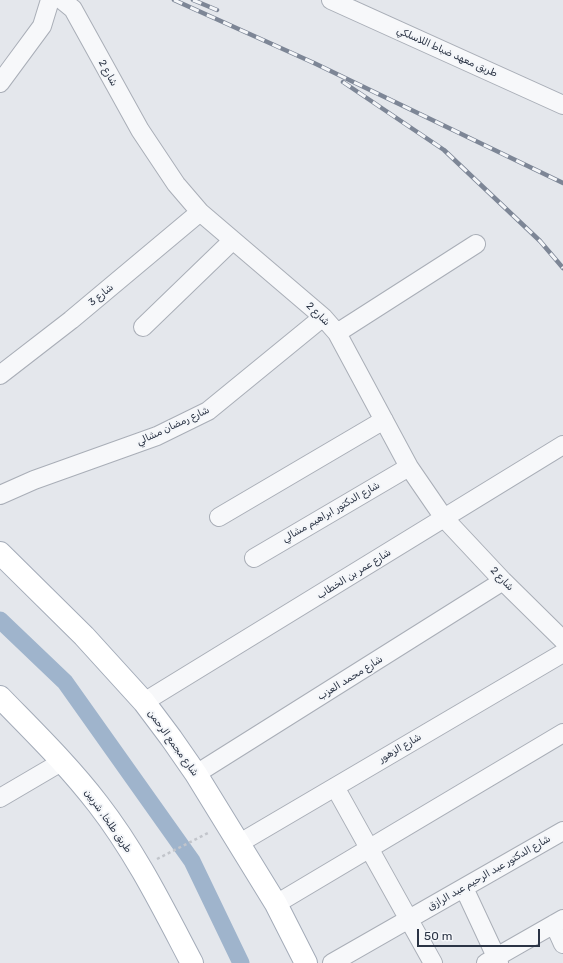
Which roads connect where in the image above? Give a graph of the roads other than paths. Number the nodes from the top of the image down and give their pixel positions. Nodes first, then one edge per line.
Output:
1 (50, 0) edge
2 (62, 0) edge
3 (331, 0) edge
4 (0, 83) edge
5 (563, 105) edge
6 (200, 212) junction
7 (232, 241) junction
8 (476, 244) dead end
9 (324, 318) junction
10 (143, 327) dead end
11 (337, 333) junction
12 (0, 375) edge
13 (384, 420) junction
14 (563, 445) edge
15 (409, 467) junction
16 (0, 495) edge
17 (219, 517) dead end
18 (444, 518) junction
19 (0, 553) edge
20 (254, 558) dead end
21 (503, 581) junction
22 (563, 640) edge
23 (563, 653) edge
24 (0, 697) edge
25 (144, 702) junction
26 (563, 733) edge
27 (64, 761) junction
28 (196, 774) junction
29 (335, 787) junction
30 (0, 798) edge
31 (563, 831) edge
32 (238, 844) junction
33 (369, 848) junction
34 (464, 888) junction
35 (276, 904) junction
36 (408, 919) junction
37 (558, 922) edge
38 (563, 944) edge
39 (494, 961) edge
40 (192, 963) edge
41 (306, 963) edge
42 (332, 963) edge
43 (433, 963) edge

1 - 4 street
2 - 6 street, شارع 2
3 - 5 street, طريق معهد ضباط اللاسلكي
6 - 7 street, شارع 2
6 - 12 street, شارع 3
7 - 9 street, شارع 2
7 - 10 street
8 - 11 street
9 - 11 street, شارع 2
9 - 16 street, شارع رمضان مشالي
11 - 13 street, شارع 2
13 - 15 street, شارع 2
13 - 17 street
14 - 18 street, شارع عمر بن الخطاب
15 - 18 street, شارع 2
15 - 20 street, شارع الدكتور ابراهيم مشالي
18 - 21 street, شارع 2
18 - 25 street, شارع عمر بن الخطاب
19 - 25 main road, شارع مجمع الرحمن
21 - 22 street, شارع 2
21 - 28 street, شارع محمد العزب
23 - 29 street, شارع الزهور
24 - 27 main road, طريق طلخا, شربين
25 - 28 main road, شارع مجمع الرحمن
26 - 33 street
27 - 30 street
27 - 40 main road, طريق طلخا, شربين
28 - 32 main road, شارع مجمع الرحمن
29 - 32 street, شارع الزهور
29 - 33 street
31 - 34 street, شارع الدكتور عبد الرحيم عبد الرازق
32 - 35 main road, شارع مجمع الرحمن
33 - 35 street
33 - 36 street
34 - 36 street, شارع الدكتور عبد الرحيم عبد الرازق
34 - 39 street
35 - 41 main road, شارع مجمع الرحمن
36 - 42 street, شارع الدكتور عبد الرحيم عبد الرازق
36 - 43 street
37 - 38 street
37 - 39 street

